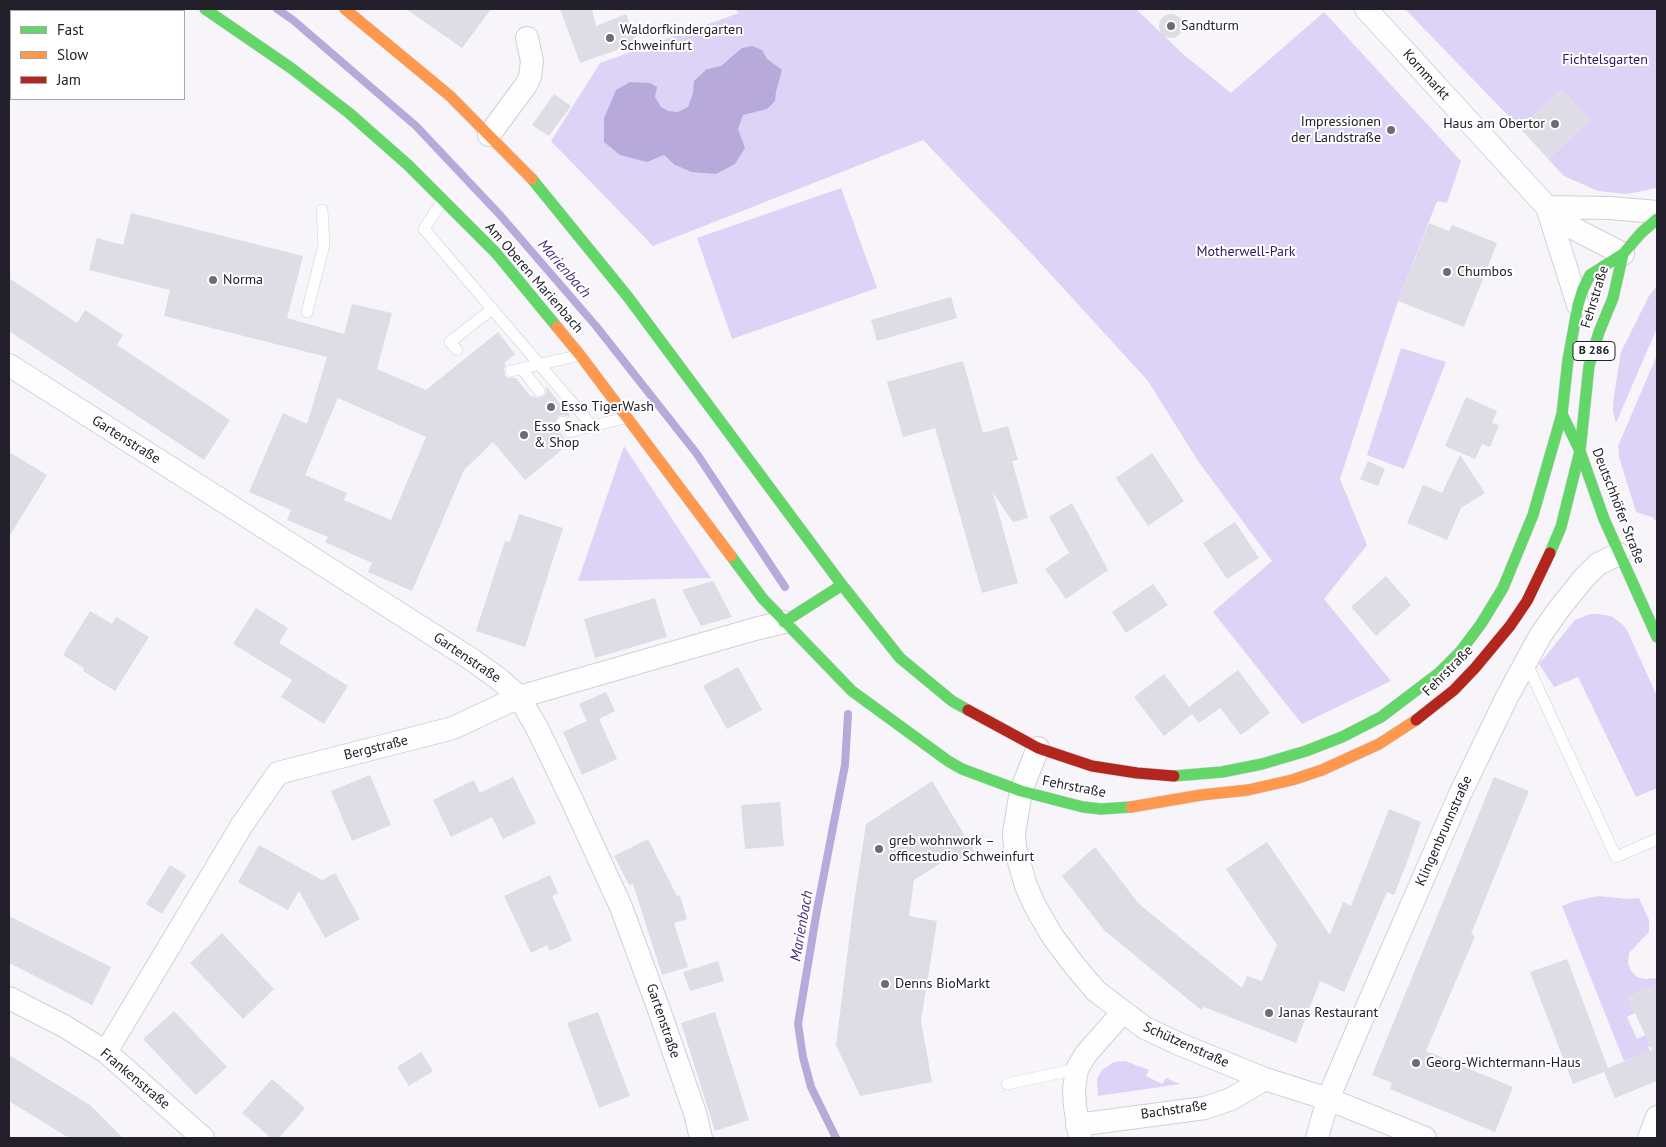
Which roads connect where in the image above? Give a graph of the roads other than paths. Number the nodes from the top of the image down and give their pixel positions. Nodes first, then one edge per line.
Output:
1 (205, 9) edge
2 (345, 9) edge
3 (1366, 9) edge
4 (527, 38) dead end
5 (489, 135) junction
6 (443, 200) junction
7 (1547, 207) junction
8 (322, 210) dead end
9 (1657, 212) edge
10 (1657, 219) edge
11 (1623, 254) junction
12 (1578, 305) junction
13 (492, 308) junction
14 (307, 312) dead end
15 (457, 350) dead end
16 (580, 355) junction
17 (540, 364) junction
18 (9, 365) edge
19 (539, 391) dead end
20 (1562, 414) junction
21 (627, 417) junction
22 (562, 422) dead end
23 (592, 426) junction
24 (1580, 450) junction
25 (1619, 554) junction
26 (842, 585) junction
27 (784, 622) junction
28 (1657, 637) edge
29 (1526, 662) junction
30 (519, 697) junction
31 (1038, 748) junction
32 (1021, 791) junction
33 (1657, 839) edge
34 (9, 998) edge
35 (1123, 1012) junction
36 (106, 1052) junction
37 (1077, 1069) junction
38 (1266, 1079) junction
39 (1007, 1084) dead end
40 (1328, 1099) junction
41 (1657, 1117) edge
42 (1079, 1131) edge
43 (203, 1138) edge
44 (701, 1138) edge
45 (1317, 1138) edge
46 (1425, 1138) edge
47 (1649, 1138) edge

1 - 6 main road, Am Oberen Marienbach
2 - 5 main road
3 - 7 street, Kornmarkt
4 - 5 street
5 - 26 main road
6 - 13 lane
6 - 16 main road, Am Oberen Marienbach
7 - 9 street
7 - 11 street, Kornmarkt
7 - 12 street, Kornmarkt
8 - 14 lane
10 - 11 main road, B 286
11 - 12 main road, Fehrstraße / B 286
11 - 24 main road, Fehrstraße / B 286
12 - 20 main road, Fehrstraße / B 286
13 - 15 lane
13 - 17 lane
16 - 17 lane
16 - 21 main road, Am Oberen Marienbach
17 - 19 lane
17 - 23 lane
18 - 30 street, Gartenstraße
20 - 24 main road, Deutschhöfer Straße / B 286
20 - 31 main road, Fehrstraße
21 - 23 lane
21 - 27 main road, Am Oberen Marienbach
22 - 23 lane
24 - 25 main road, Deutschhöfer Straße / B 286
24 - 32 main road, Fehrstraße
25 - 28 main road, Deutschhöfer Straße / B 286
25 - 29 street, Klingenbrunnstraße
26 - 27 main road
26 - 31 main road
27 - 30 street, Bergstraße
27 - 32 main road, Am Oberen Marienbach
29 - 33 lane
29 - 40 street, Klingenbrunnstraße
30 - 36 street, Bergstraße
30 - 44 street, Gartenstraße
31 - 32 street, Schützenstraße
32 - 35 street, Schützenstraße
34 - 36 street, Frankenstraße
35 - 37 street, Bachstraße
35 - 38 street, Schützenstraße
36 - 43 street, Frankenstraße
37 - 39 lane
37 - 42 street, Bachstraße
38 - 40 street, Schützenstraße
38 - 42 street, Bachstraße
40 - 45 street, Klingenbrunnstraße
40 - 46 street, Schützenstraße
41 - 47 street

